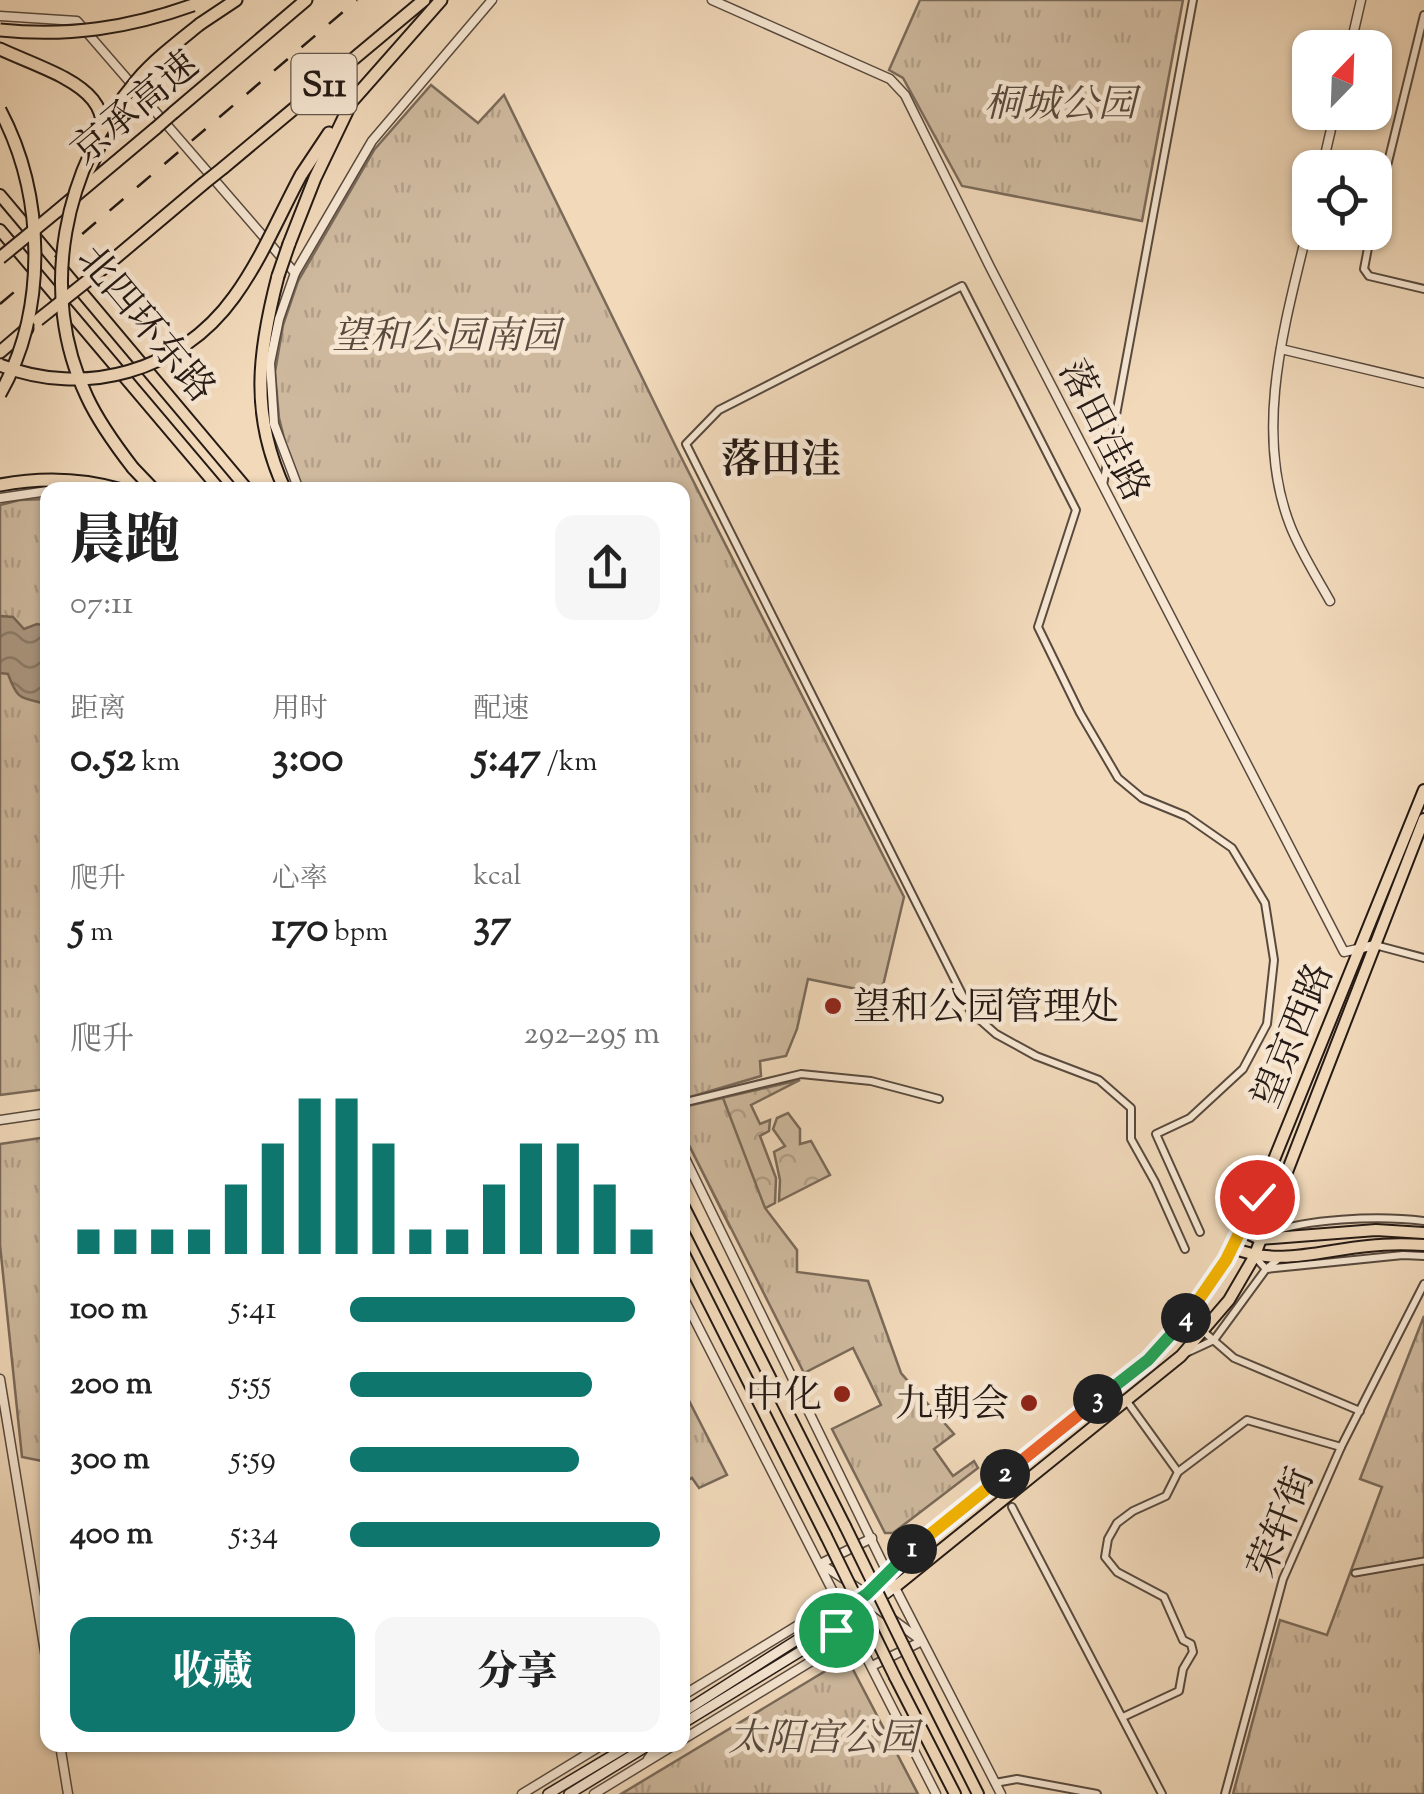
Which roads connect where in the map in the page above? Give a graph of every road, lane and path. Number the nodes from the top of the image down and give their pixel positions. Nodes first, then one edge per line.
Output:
1 (206, 0) edge
2 (236, 0) edge
3 (306, 0) edge
4 (424, 0) edge
5 (441, 0) edge
6 (492, 0) edge
7 (712, 0) edge
8 (1192, 0) edge
9 (1361, 0) edge
10 (1424, 15) edge
11 (0, 16) edge
12 (0, 30) edge
13 (1354, 30) edge
14 (0, 50) edge
15 (352, 100) junction
16 (0, 110) edge
17 (1391, 150) edge
18 (0, 195) edge
19 (60, 209) junction
20 (0, 230) edge
21 (1303, 250) edge
22 (1366, 250) edge
23 (0, 258) edge
24 (295, 273) junction
25 (1424, 289) edge
26 (1281, 349) junction
27 (0, 352) edge
28 (0, 365) edge
29 (1424, 383) edge
30 (0, 394) edge
31 (91, 482) edge
32 (146, 482) edge
33 (213, 482) edge
34 (241, 482) edge
35 (282, 482) edge
36 (296, 482) edge
37 (0, 486) edge
38 (1103, 486) junction
39 (40, 492) edge
40 (0, 498) edge
41 (1330, 601) dead end
42 (1424, 790) edge
43 (1424, 820) edge
44 (1375, 945) junction
45 (1361, 948) junction
46 (1424, 958) edge
47 (940, 1099) dead end
48 (690, 1101) edge
49 (40, 1114) edge
50 (0, 1120) edge
51 (690, 1168) edge
52 (690, 1220) edge
53 (1424, 1221) edge
54 (1242, 1231) junction
55 (1200, 1232) dead end
56 (1424, 1232) edge
57 (1260, 1239) junction
58 (1424, 1246) edge
59 (1234, 1248) junction
60 (1186, 1249) dead end
61 (1254, 1256) junction
62 (1424, 1256) edge
63 (1281, 1257) junction
64 (690, 1266) edge
65 (1266, 1269) junction
66 (1424, 1284) edge
67 (690, 1311) edge
68 (1209, 1336) junction
69 (0, 1379) edge
70 (1126, 1400) junction
71 (1360, 1411) junction
72 (1341, 1447) junction
73 (1178, 1472) junction
74 (1012, 1507) dead end
75 (872, 1538) junction
76 (1424, 1562) edge
77 (820, 1564) junction
78 (887, 1572) junction
79 (1355, 1573) dead end
80 (894, 1587) junction
81 (867, 1594) junction
82 (841, 1605) junction
83 (872, 1605) junction
84 (850, 1621) junction
85 (40, 1622) edge
86 (856, 1634) junction
87 (922, 1641) junction
88 (872, 1666) junction
89 (690, 1691) edge
90 (690, 1708) edge
91 (1123, 1717) junction
92 (690, 1719) edge
93 (690, 1735) edge
94 (61, 1752) edge
95 (591, 1752) edge
96 (618, 1752) edge
97 (638, 1752) edge
98 (653, 1752) edge
99 (662, 1752) edge
100 (645, 1762) junction
101 (996, 1784) junction
102 (68, 1794) edge
103 (522, 1794) edge
104 (548, 1794) edge
105 (570, 1794) edge
106 (594, 1794) edge
107 (936, 1794) edge
108 (955, 1794) edge
109 (978, 1794) edge
110 (1001, 1794) edge
111 (1097, 1794) edge
112 (1162, 1794) edge
113 (1225, 1794) edge

1 - 12 highway, bridge
2 - 32 highway, bridge
3 - 19 highway, 京承高速 / S11, bridge
4 - 27 highway, S11, bridge
5 - 15 highway
6 - 24 street, 北四环东路
7 - 38 street, 落田洼路
8 - 38 street
9 - 13 street
10 - 17 street
11 - 24 street
14 - 19 highway
15 - 28 highway, bridge
15 - 35 highway, bridge
16 - 30 highway, bridge
18 - 34 main road, 北四环东路
19 - 23 highway, 京承高速 / S11, bridge
20 - 33 main road, 北四环东路
21 - 26 street
22 - 25 street
24 - 36 street, 北四环东路
26 - 29 street
26 - 41 street
31 - 37 highway
38 - 45 street, 落田洼路
39 - 40 street
42 - 45 main road, 望京西路
43 - 44 main road, 望京西路
44 - 45 street
44 - 46 street
44 - 57 main road, 望京西路
45 - 54 main road, 望京西路
47 - 48 street
49 - 50 street
51 - 75 street
52 - 109 main road, bridge
53 - 57 street
54 - 57 main road
54 - 59 main road, 望京西路
55 - 60 street
56 - 57 main road
57 - 61 main road, 望京西路
58 - 63 main road
59 - 61 main road
59 - 78 main road, 望京西路
61 - 63 main road
61 - 65 street
61 - 68 main road, 望京西路
62 - 65 street
63 - 65 street
64 - 108 main road, bridge
65 - 68 street
66 - 71 street, 荣轩街
67 - 77 street
68 - 70 main road, 望京西路
68 - 71 street
69 - 85 street
70 - 73 street
70 - 80 main road, 望京西路
71 - 72 street, 荣轩街
72 - 73 street
72 - 113 street, 荣轩街
73 - 91 street
74 - 91 street
75 - 77 street
75 - 78 street
76 - 79 street
77 - 81 street
77 - 82 street
78 - 80 street
78 - 81 main road
80 - 83 main road
80 - 87 street
81 - 82 main road
81 - 83 street
82 - 84 street
82 - 89 street
82 - 90 main road
83 - 84 main road
83 - 86 street
83 - 87 street
84 - 86 street
84 - 92 main road
86 - 88 street
86 - 93 street
87 - 88 street
87 - 101 street
88 - 107 street
91 - 112 street
94 - 102 street
95 - 103 street
96 - 104 main road
97 - 105 main road
98 - 100 street
99 - 100 street
100 - 106 street
101 - 110 street
101 - 111 street

